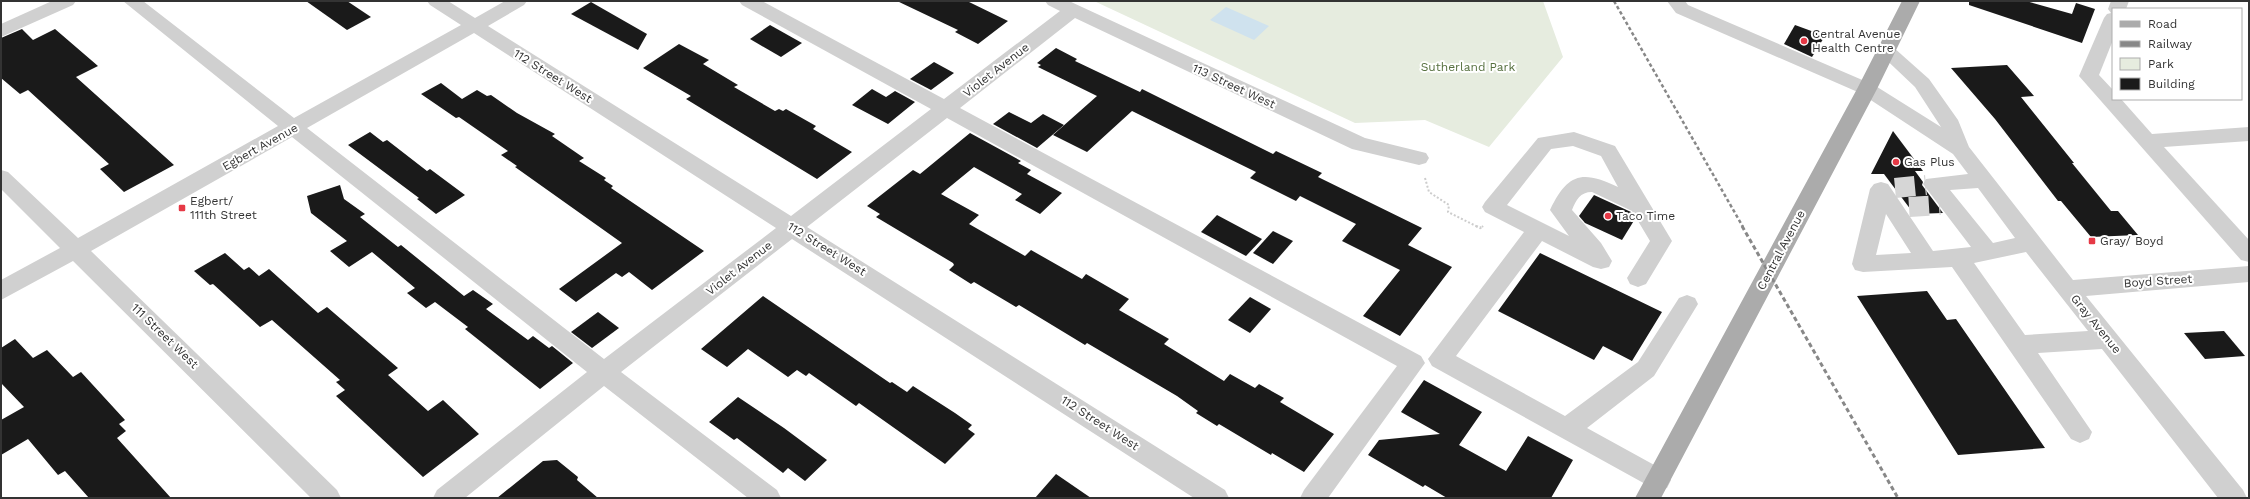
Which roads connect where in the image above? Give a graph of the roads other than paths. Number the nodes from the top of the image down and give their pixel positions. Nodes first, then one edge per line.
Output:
1 (67, 1) edge
2 (132, 1) edge
3 (436, 1) edge
4 (518, 1) edge
5 (748, 1) edge
6 (1054, 1) edge
7 (1676, 1) edge
8 (1911, 1) edge
9 (1072, 10) junction
10 (2112, 20) edge
11 (474, 26) junction
12 (1, 31) edge
13 (1886, 51) junction
14 (1867, 89) junction
15 (946, 109) junction
16 (294, 128) junction
17 (2249, 134) edge
18 (2148, 141) junction
19 (1960, 149) junction
20 (1419, 158) dead end
21 (1, 177) edge
22 (1984, 180) junction
23 (1639, 205) junction
24 (792, 227) junction
25 (1538, 230) junction
26 (2031, 243) junction
27 (74, 250) junction
28 (1987, 251) junction
29 (2249, 254) edge
30 (1958, 258) junction
31 (1927, 260) junction
32 (2249, 274) edge
33 (1638, 278) dead end
34 (2067, 289) junction
35 (1, 291) edge
36 (1687, 304) dead end
37 (2107, 338) junction
38 (2019, 344) junction
39 (604, 372) junction
40 (1568, 428) junction
41 (2080, 432) dead end
42 (1653, 489) edge
43 (328, 498) edge
44 (446, 498) edge
45 (768, 498) edge
46 (1216, 498) edge
47 (1313, 498) edge
48 (2234, 498) edge

1 - 12 street
2 - 16 street
3 - 11 street, 112 Street West
4 - 11 street, Egbert Avenue
5 - 15 street
6 - 9 street, 113 Street West
7 - 14 street, Gray Avenue
8 - 13 main road, Central Avenue
9 - 15 street, Violet Avenue
9 - 20 street, 113 Street West
10 - 18 street
11 - 16 street, Egbert Avenue
11 - 24 street, 112 Street West
13 - 14 main road, Central Avenue
13 - 19 street, Gray Avenue
14 - 19 street, Gray Avenue
14 - 42 main road, Central Avenue
15 - 24 street, Violet Avenue
15 - 47 street
16 - 27 street, Egbert Avenue
16 - 39 street
17 - 18 street
18 - 29 street
19 - 22 street, Gray Avenue
21 - 27 street, 111 Street West
22 - 26 street, Gray Avenue
22 - 28 street
23 - 25 street
23 - 25 street
23 - 33 street
24 - 39 street, Violet Avenue
24 - 46 street, 112 Street West
25 - 40 street
26 - 28 street
26 - 34 street, Gray Avenue
27 - 35 street, Egbert Avenue
27 - 43 street, 111 Street West
28 - 30 street
30 - 31 street
30 - 38 street
31 - 31 street
32 - 34 street, Boyd Street
34 - 37 street, Gray Avenue
36 - 40 street
37 - 38 street
37 - 48 street, Gray Avenue
38 - 41 street
39 - 44 street, Violet Avenue
39 - 45 street
40 - 42 street

